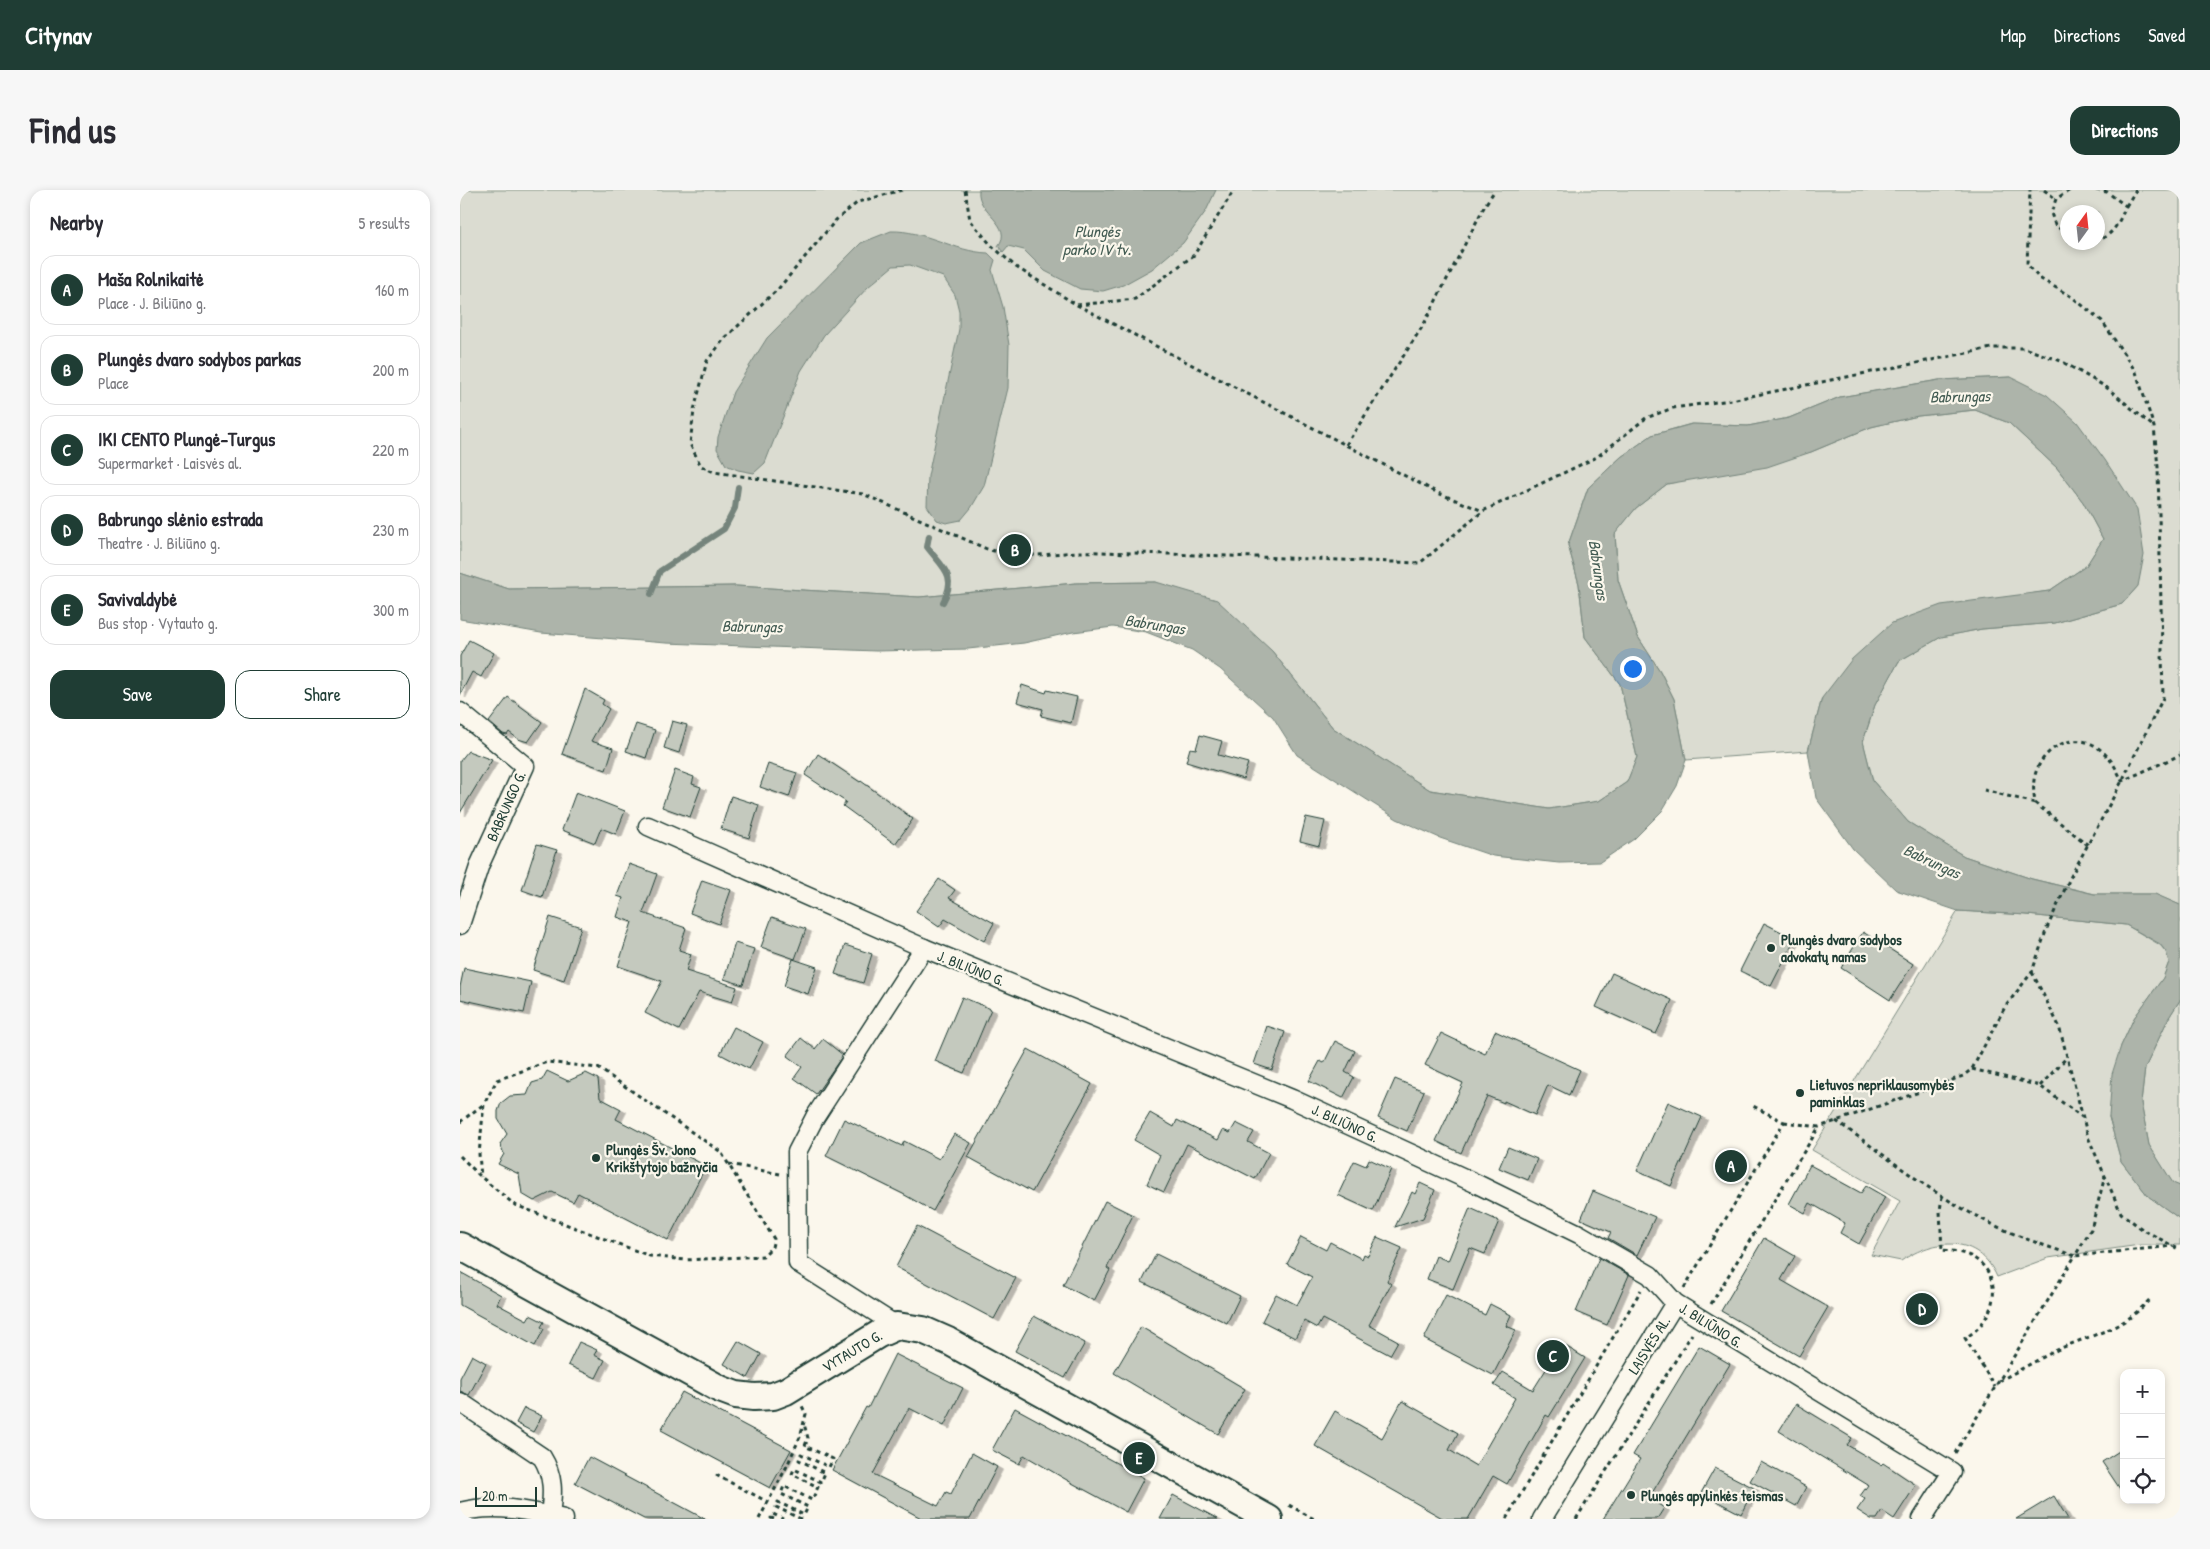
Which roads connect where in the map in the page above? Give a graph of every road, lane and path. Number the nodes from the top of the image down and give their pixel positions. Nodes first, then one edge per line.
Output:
1 (886, 190) edge
2 (902, 190) edge
3 (965, 190) edge
4 (1234, 190) edge
5 (1495, 190) edge
6 (2030, 190) edge
7 (2044, 190) edge
8 (2070, 190) edge
9 (2096, 190) edge
10 (2136, 190) edge
11 (890, 192) junction
12 (2056, 199) junction
13 (2126, 206) junction
14 (2060, 229) edge
15 (2105, 238) edge
16 (1077, 305) junction
17 (2154, 427) junction
18 (1346, 445) junction
19 (1482, 511) junction
20 (460, 712) edge
21 (2180, 755) edge
22 (2122, 781) junction
23 (1984, 790) dead end
24 (2035, 803) junction
25 (648, 826) dead end
26 (2088, 845) junction
27 (460, 925) edge
28 (924, 948) junction
29 (2032, 972) junction
30 (2068, 1056) junction
31 (1972, 1069) junction
32 (2040, 1086) junction
33 (484, 1104) junction
34 (1753, 1106) dead end
35 (2083, 1117) junction
36 (1836, 1121) junction
37 (460, 1122) edge
38 (1784, 1122) junction
39 (460, 1156) edge
40 (729, 1164) junction
41 (2105, 1176) junction
42 (481, 1177) junction
43 (797, 1177) junction
44 (1942, 1196) junction
45 (460, 1246) edge
46 (2173, 1246) junction
47 (2180, 1250) edge
48 (2075, 1256) junction
49 (1650, 1275) junction
50 (2150, 1299) dead end
51 (1675, 1303) junction
52 (897, 1326) junction
53 (1998, 1381) junction
54 (1995, 1387) junction
55 (792, 1388) junction
56 (460, 1402) edge
57 (804, 1424) junction
58 (1955, 1452) dead end
59 (716, 1475) dead end
60 (778, 1483) junction
61 (784, 1486) junction
62 (768, 1502) junction
63 (460, 1512) edge
64 (557, 1517) edge
65 (1506, 1518) edge
66 (759, 1519) edge
67 (774, 1519) edge
68 (782, 1519) edge
69 (801, 1519) edge
70 (1269, 1519) edge
71 (1511, 1519) edge
72 (1542, 1519) edge
73 (1922, 1519) edge

1 - 11 path
2 - 11 path
3 - 16 path
4 - 16 path
5 - 18 path
6 - 17 path
7 - 12 path
8 - 12 path
9 - 13 path
10 - 13 path
11 - 19 path
12 - 14 path
13 - 15 path
16 - 18 path
17 - 19 path
17 - 22 path
18 - 19 path
20 - 27 street, BABRUNGO G.
21 - 22 path
22 - 24 path
22 - 26 path
23 - 24 path
24 - 26 path
25 - 28 street, J. BILIŪNO G.
26 - 29 path
28 - 43 street
28 - 49 street, J. BILIŪNO G.
29 - 30 path
29 - 31 path
30 - 32 path
30 - 35 path
31 - 32 path
31 - 36 path
32 - 35 path
33 - 37 path
33 - 40 path
33 - 42 path
34 - 38 path
35 - 41 path
36 - 38 path
36 - 44 path
38 - 51 path, LAISVĖS AL.
39 - 42 path
40 - 42 path
40 - 43 path
41 - 46 path
41 - 48 path
43 - 52 street
44 - 48 path
44 - 54 path
45 - 55 main road, VYTAUTO G.
46 - 47 path
46 - 48 path
48 - 53 path
49 - 51 street, J. BILIŪNO G.
49 - 65 path
50 - 53 path
51 - 72 street, LAISVĖS AL.
51 - 73 street, J. BILIŪNO G.
52 - 55 main road, VYTAUTO G.
52 - 70 main road, VYTAUTO G.
53 - 54 path
54 - 58 path
55 - 57 path
56 - 64 street
57 - 60 path
57 - 61 path
59 - 62 path
60 - 61 path
60 - 62 path
61 - 69 path
62 - 66 path
63 - 64 street
65 - 71 path
67 - 68 path

